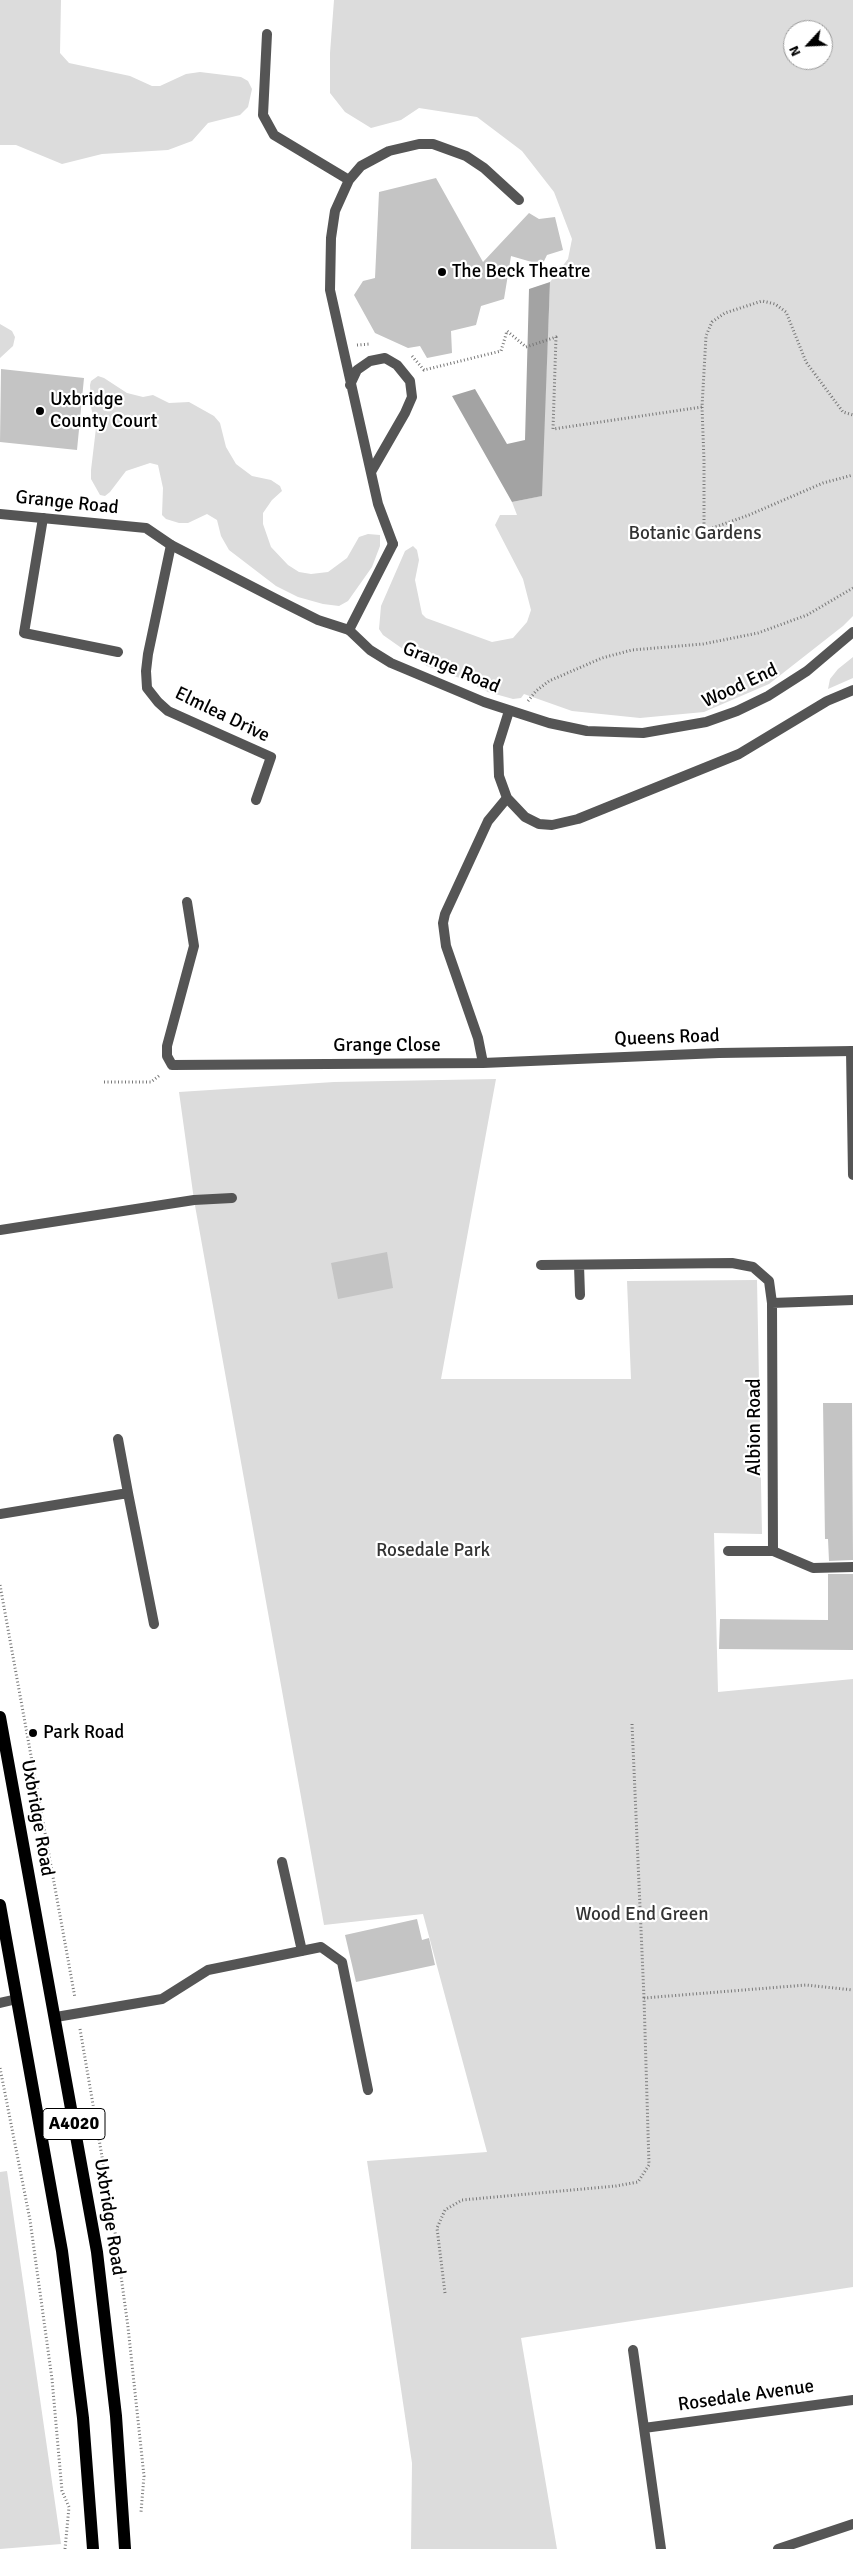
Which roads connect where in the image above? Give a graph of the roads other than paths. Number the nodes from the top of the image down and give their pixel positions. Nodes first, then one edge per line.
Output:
1 (267, 34) dead end
2 (349, 180) junction
3 (518, 200) dead end
4 (350, 385) junction
5 (371, 472) junction
6 (0, 514) edge
7 (43, 518) junction
8 (171, 545) junction
9 (350, 630) junction
10 (853, 632) edge
11 (118, 652) dead end
12 (853, 690) edge
13 (514, 712) junction
14 (507, 798) junction
15 (256, 800) dead end
16 (187, 902) dead end
17 (852, 1051) edge
18 (483, 1063) junction
19 (853, 1175) edge
20 (232, 1198) dead end
21 (0, 1230) edge
22 (541, 1265) dead end
23 (579, 1265) junction
24 (580, 1295) dead end
25 (853, 1300) edge
26 (772, 1303) junction
27 (118, 1439) dead end
28 (128, 1493) junction
29 (0, 1514) edge
30 (728, 1551) dead end
31 (773, 1551) junction
32 (853, 1566) edge
33 (154, 1624) dead end
34 (0, 1717) edge
35 (282, 1862) dead end
36 (0, 1905) edge
37 (302, 1951) junction
38 (17, 1999) junction
39 (0, 2002) edge
40 (56, 2017) junction
41 (368, 2090) dead end
42 (633, 2350) dead end
43 (853, 2400) edge
44 (644, 2428) junction
45 (853, 2524) edge
46 (92, 2549) edge
47 (125, 2549) edge
48 (661, 2549) edge
49 (778, 2549) edge

1 - 2 street
2 - 3 street
2 - 4 street
4 - 5 street
4 - 5 street
5 - 9 street
6 - 7 street, Grange Road
7 - 8 street, Grange Road
7 - 11 street
8 - 9 street, Grange Road
8 - 15 street, Elmlea Drive
9 - 13 street, Grange Road
10 - 13 street, Wood End
12 - 14 street, Grange Road
13 - 14 street, Grange Road
14 - 18 street
16 - 18 street, Grange Close
17 - 18 street, Queens Road
17 - 19 street
20 - 21 street
22 - 23 street, Albion Road
23 - 24 street
23 - 26 street, Albion Road
25 - 26 street
26 - 31 street, Albion Road
27 - 28 street
28 - 29 street
28 - 33 street
30 - 31 street
31 - 32 street
34 - 40 main road, Uxbridge Road / A4020
35 - 37 street
36 - 38 main road, A4020
37 - 40 street
37 - 41 street
38 - 39 street
38 - 46 main road, A4020
40 - 47 main road, Uxbridge Road / A4020
42 - 44 street
43 - 44 street, Rosedale Avenue
44 - 48 street
45 - 49 street

